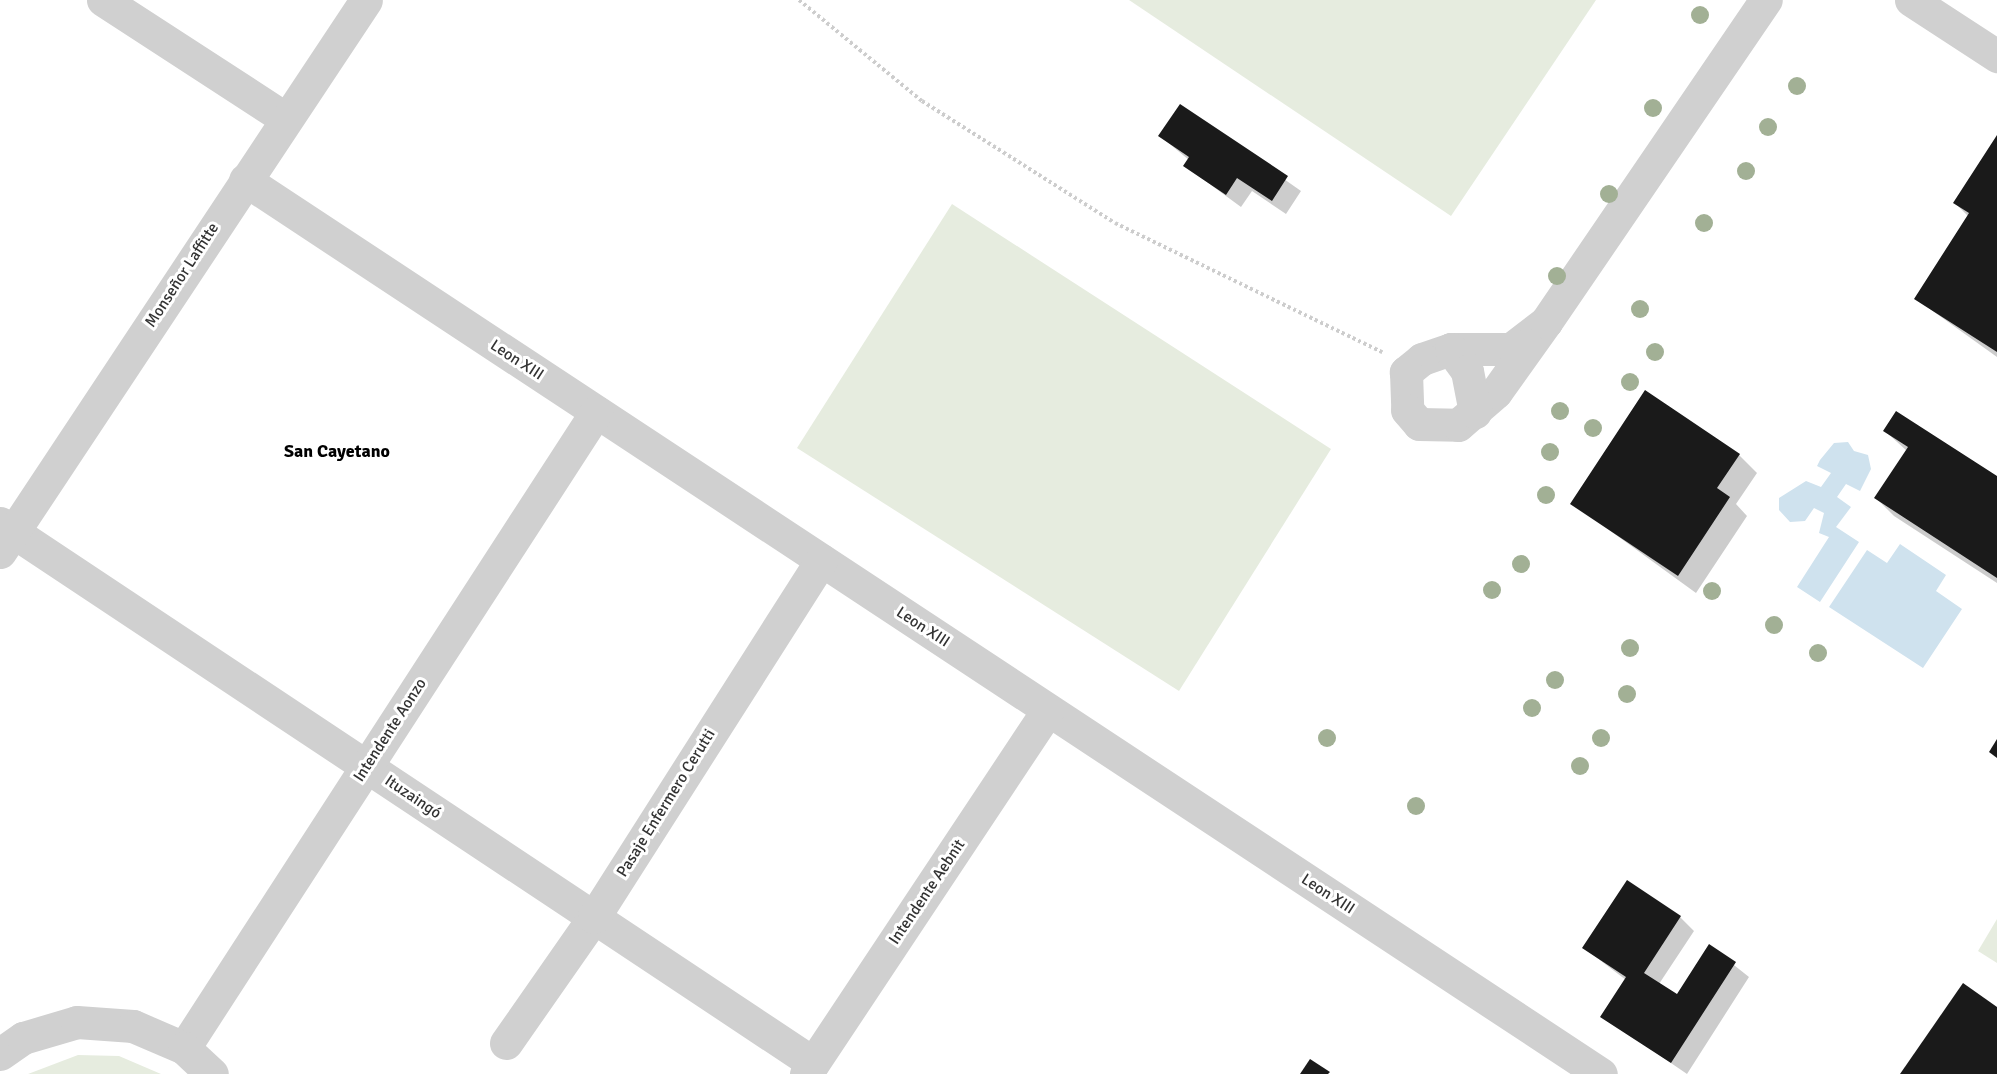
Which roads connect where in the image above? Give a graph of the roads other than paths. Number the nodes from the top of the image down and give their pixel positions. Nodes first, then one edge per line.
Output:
1 (103, 0) edge
2 (366, 0) edge
3 (1766, 0) edge
4 (1911, 0) edge
5 (1997, 56) edge
6 (286, 119) junction
7 (244, 180) junction
8 (1546, 322) junction
9 (1451, 349) junction
10 (596, 412) junction
11 (1475, 412) junction
12 (4, 536) edge
13 (821, 560) junction
14 (1048, 710) junction
15 (367, 766) junction
16 (594, 917) junction
17 (506, 1043) dead end
18 (184, 1048) junction
19 (0, 1054) edge
20 (809, 1069) edge
21 (212, 1074) edge
22 (1601, 1074) edge

1 - 6 street
2 - 6 street, Monseñor Laffitte
3 - 8 street
4 - 5 street
6 - 7 street, Monseñor Laffitte
7 - 10 street, Leon XIII
7 - 12 street, Monseñor Laffitte
8 - 9 street
8 - 11 street
9 - 11 street
9 - 11 street
10 - 13 street, Leon XIII
10 - 15 street, Intendente Aonzo
12 - 15 street, Ituzaingó
13 - 14 street, Leon XIII
13 - 16 street, Pasaje Enfermero Cerutti
14 - 20 street, Intendente Aebnit
14 - 22 street, Leon XIII
15 - 16 street, Ituzaingó
15 - 18 street, Intendente Aonzo
16 - 17 street, Pasaje Enfermero Cerutti
16 - 20 street, Ituzaingó
18 - 19 street
18 - 21 street

